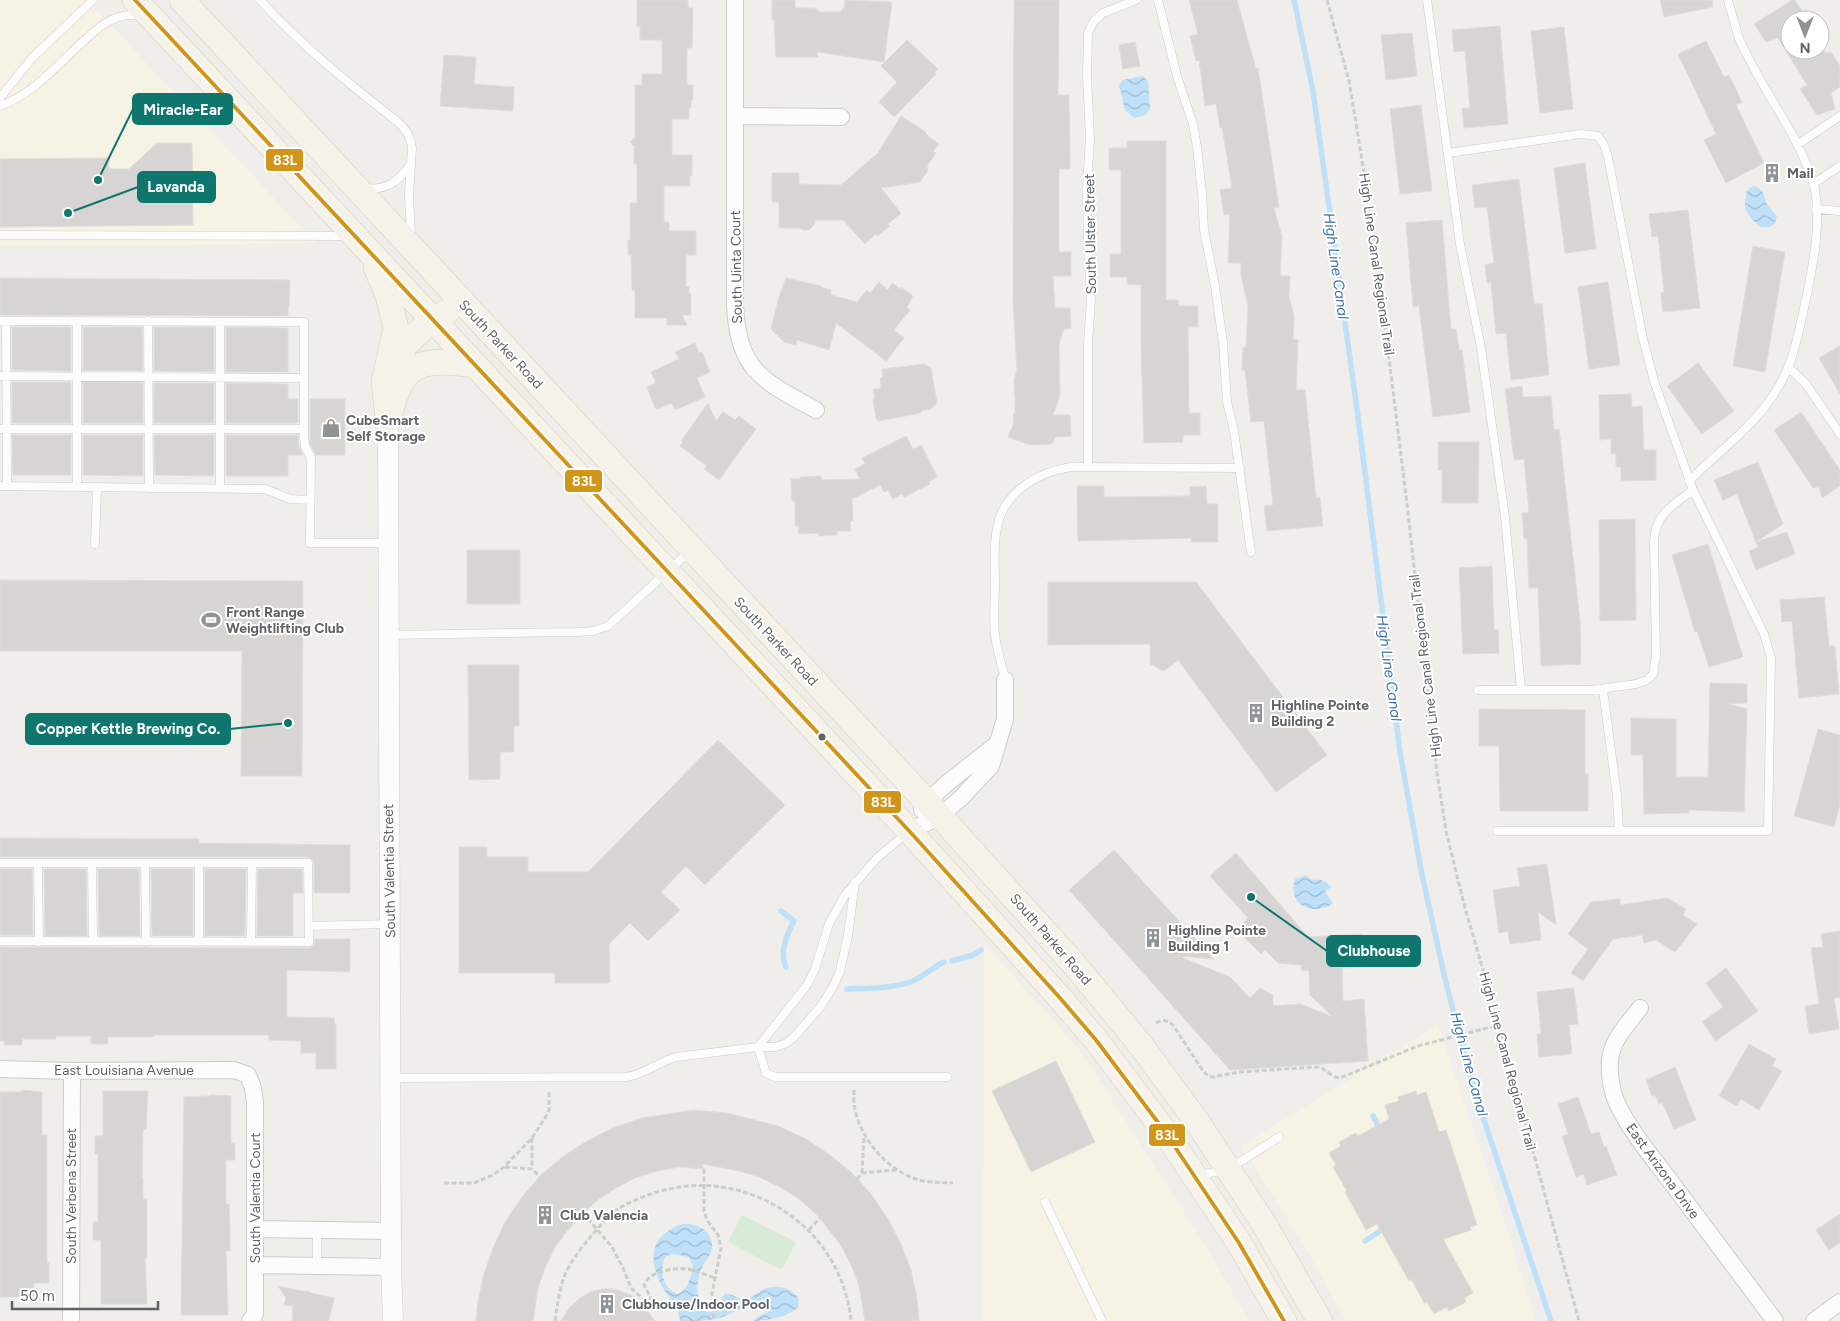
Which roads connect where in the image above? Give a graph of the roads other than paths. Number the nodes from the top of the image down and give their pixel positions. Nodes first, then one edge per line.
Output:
1 (93, 0) edge
2 (135, 0) edge
3 (182, 0) edge
4 (260, 0) edge
5 (735, 0) edge
6 (1136, 0) edge
7 (1158, 0) edge
8 (1427, 0) edge
9 (1728, 0) edge
10 (154, 20) junction
11 (0, 98) edge
12 (0, 106) edge
13 (734, 116) junction
14 (1840, 116) edge
15 (841, 117) dead end
16 (1797, 145) junction
17 (1448, 153) junction
18 (410, 165) junction
19 (1840, 166) edge
20 (352, 184) junction
21 (1813, 184) junction
22 (1816, 209) junction
23 (1840, 211) edge
24 (0, 235) edge
25 (362, 244) junction
26 (414, 251) junction
27 (469, 310) junction
28 (433, 320) junction
29 (3, 321) edge
30 (77, 321) junction
31 (148, 321) junction
32 (220, 322) junction
33 (475, 365) junction
34 (1788, 368) junction
35 (386, 375) junction
36 (3, 376) edge
37 (77, 377) junction
38 (148, 377) junction
39 (220, 377) junction
40 (304, 378) junction
41 (816, 410) dead end
42 (388, 420) junction
43 (3, 429) edge
44 (77, 430) junction
45 (148, 430) junction
46 (220, 430) junction
47 (304, 430) junction
48 (1840, 434) edge
49 (1088, 467) junction
50 (1240, 468) junction
51 (1689, 481) junction
52 (3, 486) edge
53 (77, 487) junction
54 (97, 487) junction
55 (149, 488) junction
56 (220, 489) junction
57 (1693, 490) junction
58 (310, 500) junction
59 (389, 543) junction
60 (95, 544) dead end
61 (691, 549) junction
62 (1251, 552) dead end
63 (667, 572) junction
64 (389, 635) junction
65 (1005, 680) joint
66 (1478, 690) dead end
67 (1521, 690) junction
68 (1603, 690) junction
69 (934, 809) junction
70 (910, 831) junction
71 (1497, 831) dead end
72 (1619, 831) junction
73 (0, 863) edge
74 (38, 863) junction
75 (92, 863) junction
76 (145, 863) junction
77 (199, 863) junction
78 (252, 863) junction
79 (855, 882) junction
80 (390, 924) junction
81 (308, 926) junction
82 (0, 942) edge
83 (39, 942) junction
84 (93, 942) junction
85 (146, 942) junction
86 (199, 942) junction
87 (251, 942) junction
88 (1640, 1008) dead end
89 (758, 1046) junction
90 (0, 1069) edge
91 (72, 1071) junction
92 (248, 1075) joint
93 (947, 1077) dead end
94 (390, 1078) junction
95 (1279, 1137) dead end
96 (1228, 1168) junction
97 (1191, 1170) junction
98 (1045, 1202) dead end
99 (255, 1229) junction
100 (317, 1230) junction
101 (391, 1231) junction
102 (255, 1265) junction
103 (317, 1266) junction
104 (391, 1267) junction
105 (1840, 1302) edge
106 (71, 1321) edge
107 (250, 1321) edge
108 (393, 1321) edge
109 (1102, 1321) edge
110 (1284, 1321) edge
111 (1320, 1321) edge
112 (1775, 1321) edge
113 (1814, 1321) edge

1 - 11 lane
2 - 10 main road
3 - 20 main road, South Parker Road
4 - 18 lane
5 - 13 street, South Uinta Court
6 - 49 lane, South Ulster Street
7 - 50 lane
8 - 17 lane
9 - 16 lane
10 - 12 lane
10 - 25 main road
13 - 15 street
13 - 41 street, South Uinta Court
14 - 16 lane
16 - 21 lane
17 - 51 lane
17 - 67 lane
18 - 20 lane
18 - 26 lane
19 - 21 lane
20 - 26 main road, South Parker Road
21 - 22 lane
22 - 23 lane
22 - 34 lane
24 - 25 lane
25 - 28 main road
25 - 35 main road
26 - 27 main road, South Parker Road
27 - 28 main road
27 - 61 main road, South Parker Road
28 - 33 main road
28 - 35 main road
29 - 30 lane
29 - 36 lane
30 - 31 lane
30 - 37 lane
31 - 32 lane
31 - 38 lane
32 - 39 lane
32 - 40 lane
33 - 42 main road
33 - 63 main road
34 - 48 lane
34 - 51 lane
35 - 42 main road
36 - 37 lane
36 - 43 lane
37 - 38 lane
37 - 44 lane
38 - 39 lane
38 - 45 lane
39 - 40 lane
39 - 46 lane
40 - 47 lane
42 - 59 street, South Valentia Street
43 - 44 lane
43 - 52 lane
44 - 45 lane
44 - 53 lane
45 - 46 lane
45 - 55 lane
46 - 47 lane
46 - 56 lane
47 - 58 lane
49 - 50 lane
49 - 65 lane
50 - 62 lane
51 - 57 lane
52 - 53 lane
53 - 54 lane
54 - 55 lane
54 - 60 lane
55 - 56 lane
56 - 58 lane
57 - 68 lane
57 - 72 lane
58 - 59 lane
59 - 64 street, South Valentia Street
61 - 63 lane
61 - 69 main road, South Parker Road
63 - 64 lane
63 - 70 main road
64 - 80 street, South Valentia Street
65 - 69 street
66 - 67 lane
67 - 68 lane
68 - 72 lane
69 - 70 street
69 - 96 main road, South Parker Road
70 - 79 lane
70 - 97 main road
71 - 72 lane
73 - 74 lane
74 - 75 lane
74 - 83 lane
75 - 76 lane
75 - 84 lane
76 - 77 lane
76 - 85 lane
77 - 78 lane
77 - 86 lane
78 - 81 lane
78 - 87 lane
79 - 89 lane
79 - 89 lane
80 - 81 lane
80 - 94 street, South Valentia Street
81 - 87 lane
82 - 83 lane
83 - 84 lane
84 - 85 lane
85 - 86 lane
86 - 87 lane
88 - 112 street, East Arizona Drive
89 - 93 lane
89 - 94 lane
90 - 91 street, East Louisiana Avenue
91 - 92 street, East Louisiana Avenue
91 - 106 street, South Verbena Street
92 - 99 street, South Valentia Court
94 - 101 street, South Valentia Street
95 - 96 lane
96 - 97 lane
96 - 111 main road, South Parker Road
97 - 110 main road
98 - 109 lane
99 - 100 street
99 - 102 street, South Valentia Court
100 - 101 street
100 - 103 lane
101 - 104 street, South Valentia Street
102 - 103 street
102 - 107 street, South Valentia Court
103 - 104 street
104 - 108 street, South Valentia Street
105 - 113 street

